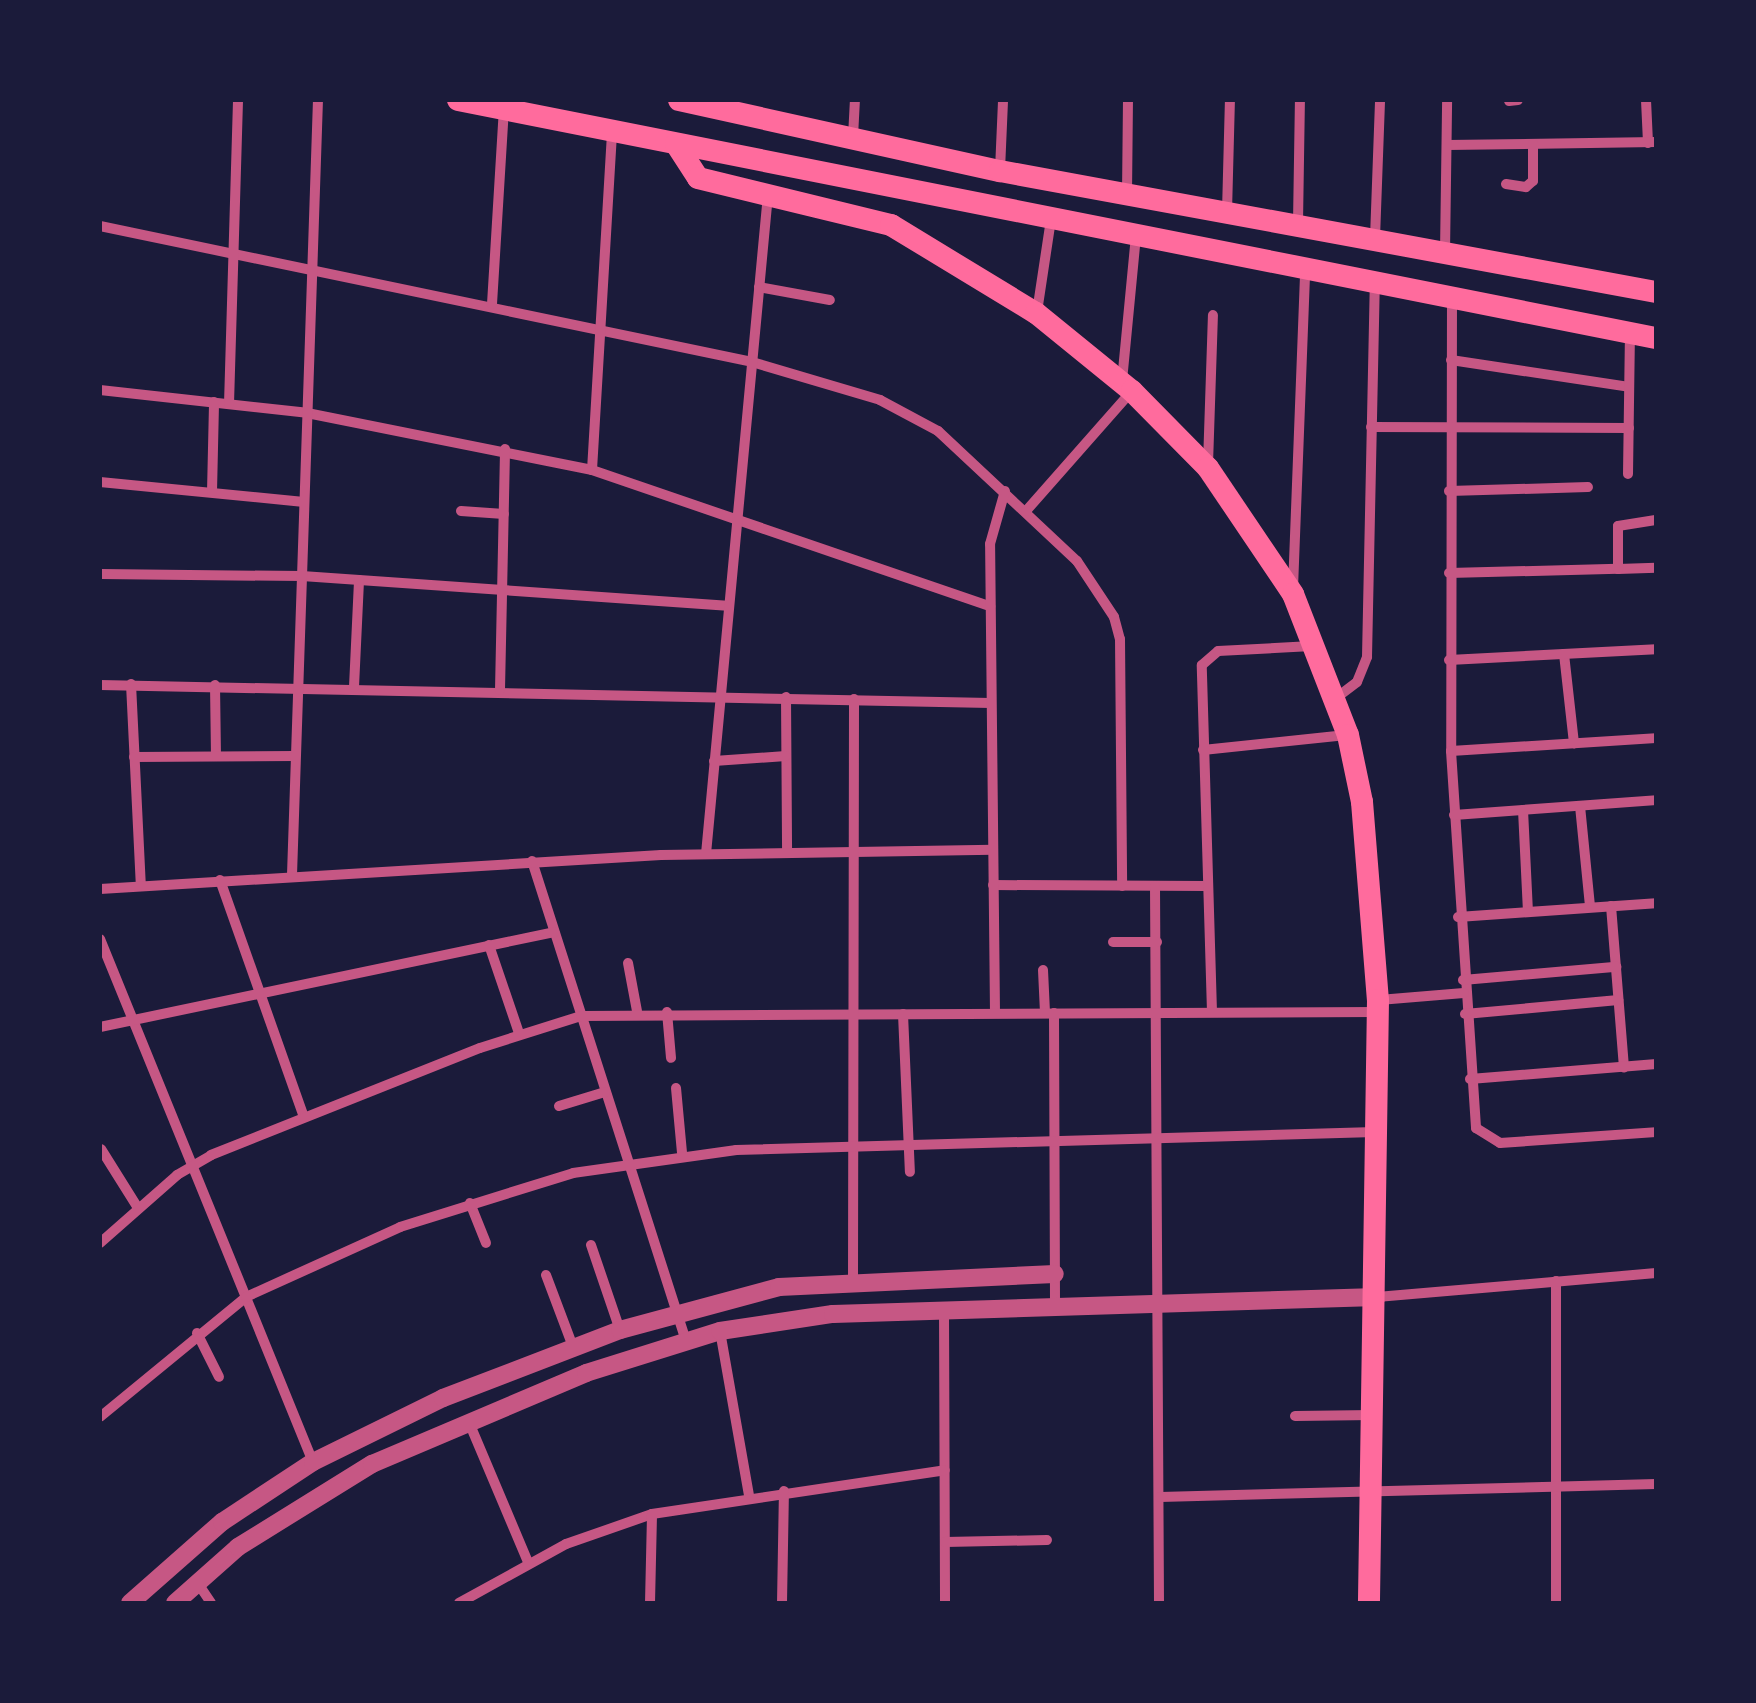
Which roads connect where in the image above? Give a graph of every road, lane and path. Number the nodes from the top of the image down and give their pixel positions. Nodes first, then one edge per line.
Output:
1 (238, 100) edge
2 (318, 100) edge
3 (458, 100) edge
4 (678, 100) edge
5 (855, 100) edge
6 (1003, 100) edge
7 (1128, 100) edge
8 (1230, 100) edge
9 (1300, 100) edge
10 (1380, 100) edge
11 (1447, 100) edge
12 (1509, 100) edge
13 (1518, 100) edge
14 (1646, 100) edge
15 (512, 107) edge
16 (759, 109) edge
17 (612, 131) junction
18 (854, 138) junction
19 (1652, 142) edge
20 (676, 144) junction
21 (1447, 144) junction
22 (1533, 144) junction
23 (1000, 171) junction
24 (1506, 184) dead end
25 (900, 189) junction
26 (768, 194) junction
27 (1127, 194) junction
28 (1227, 213) junction
29 (1051, 219) junction
30 (1298, 223) junction
31 (891, 225) junction
32 (100, 226) edge
33 (1136, 235) junction
34 (1375, 239) junction
35 (234, 252) junction
36 (1445, 252) junction
37 (1492, 261) junction
38 (312, 267) junction
39 (1306, 267) junction
40 (1541, 270) junction
41 (1375, 281) junction
42 (759, 287) junction
43 (1656, 292) edge
44 (1452, 296) junction
45 (830, 300) dead end
46 (1486, 303) junction
47 (492, 304) junction
48 (1533, 312) junction
49 (1036, 313) junction
50 (1214, 315) dead end
51 (600, 326) junction
52 (1630, 331) junction
53 (1656, 338) edge
54 (1451, 360) junction
55 (752, 362) junction
56 (1127, 387) junction
57 (1629, 387) junction
58 (100, 390) edge
59 (214, 402) junction
60 (229, 404) junction
61 (307, 412) junction
62 (1371, 427) junction
63 (1450, 427) junction
64 (1629, 428) junction
65 (505, 449) junction
66 (1208, 468) junction
67 (592, 470) junction
68 (1628, 474) dead end
69 (100, 482) edge
70 (1588, 487) dead end
71 (1005, 491) junction
72 (1449, 491) junction
73 (212, 492) junction
74 (304, 502) junction
75 (1026, 511) junction
76 (462, 512) dead end
77 (504, 514) junction
78 (736, 519) junction
79 (1656, 520) edge
80 (1656, 568) edge
81 (1618, 569) junction
82 (1449, 573) junction
83 (100, 574) edge
84 (302, 576) junction
85 (359, 580) junction
86 (502, 590) junction
87 (1292, 594) junction
88 (727, 606) junction
89 (990, 606) junction
90 (1316, 645) junction
91 (1656, 648) edge
92 (1564, 654) junction
93 (1448, 660) junction
94 (100, 684) edge
95 (131, 684) junction
96 (215, 685) junction
97 (298, 686) junction
98 (354, 686) junction
99 (500, 690) junction
100 (720, 696) junction
101 (786, 698) junction
102 (1336, 698) junction
103 (854, 699) junction
104 (991, 703) junction
105 (1348, 735) junction
106 (1656, 738) edge
107 (1574, 743) junction
108 (1203, 750) junction
109 (1451, 751) junction
110 (216, 756) junction
111 (295, 756) junction
112 (786, 756) junction
113 (134, 757) junction
114 (714, 760) junction
115 (1656, 800) edge
116 (1580, 806) junction
117 (1523, 810) junction
118 (1454, 815) junction
119 (993, 850) junction
120 (852, 852) junction
121 (787, 853) junction
122 (706, 854) junction
123 (532, 861) junction
124 (292, 875) junction
125 (220, 880) junction
126 (140, 886) junction
127 (993, 886) junction
128 (1122, 886) junction
129 (1156, 886) junction
130 (1206, 886) junction
131 (100, 889) edge
132 (1656, 903) edge
133 (1611, 906) junction
134 (1590, 908) junction
135 (1528, 912) junction
136 (1458, 917) junction
137 (554, 932) junction
138 (100, 939) edge
139 (1113, 942) dead end
140 (1156, 942) junction
141 (488, 945) junction
142 (628, 963) dead end
143 (1616, 967) junction
144 (1043, 970) dead end
145 (1463, 980) junction
146 (260, 993) junction
147 (1464, 993) junction
148 (1618, 1000) junction
149 (1378, 1006) junction
150 (637, 1011) junction
151 (667, 1012) junction
152 (1158, 1012) junction
153 (1212, 1012) junction
154 (995, 1013) junction
155 (1050, 1013) junction
156 (851, 1014) junction
157 (903, 1014) junction
158 (1466, 1014) junction
159 (581, 1016) junction
160 (134, 1020) junction
161 (100, 1027) edge
162 (519, 1033) junction
163 (671, 1058) dead end
164 (1656, 1064) edge
165 (1624, 1067) junction
166 (1470, 1079) junction
167 (676, 1088) dead end
168 (605, 1092) junction
169 (559, 1106) dead end
170 (304, 1118) junction
171 (1380, 1132) junction
172 (1656, 1132) edge
173 (1160, 1136) junction
174 (1054, 1140) junction
175 (909, 1144) junction
176 (850, 1146) junction
177 (101, 1149) edge
178 (682, 1153) junction
179 (627, 1162) junction
180 (192, 1164) junction
181 (910, 1172) dead end
182 (470, 1203) junction
183 (138, 1208) junction
184 (486, 1242) dead end
185 (100, 1243) edge
186 (591, 1245) dead end
187 (1656, 1272) edge
188 (1055, 1274) junction
189 (546, 1275) dead end
190 (862, 1281) junction
191 (1556, 1281) junction
192 (246, 1297) junction
193 (1377, 1297) junction
194 (1160, 1303) junction
195 (1055, 1304) junction
196 (944, 1309) junction
197 (677, 1312) junction
198 (871, 1312) junction
199 (620, 1330) junction
200 (720, 1332) junction
201 (196, 1333) junction
202 (686, 1340) junction
203 (573, 1347) junction
204 (219, 1377) dead end
205 (1374, 1415) junction
206 (1295, 1416) dead end
207 (100, 1417) edge
208 (468, 1419) junction
209 (313, 1462) junction
210 (944, 1470) junction
211 (1656, 1484) edge
212 (1556, 1486) junction
213 (784, 1491) junction
214 (1372, 1492) junction
215 (749, 1495) junction
216 (1160, 1497) junction
217 (652, 1514) junction
218 (1047, 1540) dead end
219 (945, 1542) junction
220 (528, 1562) junction
221 (196, 1582) junction
222 (130, 1603) edge
223 (174, 1603) edge
224 (211, 1603) edge
225 (460, 1603) edge
226 (650, 1603) edge
227 (782, 1603) edge
228 (945, 1603) edge
229 (1160, 1603) edge
230 (1369, 1603) edge
231 (1556, 1603) edge

1 - 35 street
2 - 38 street
3 - 15 main road
4 - 16 main road
5 - 18 street
6 - 23 street
7 - 27 street
8 - 28 street
9 - 30 street
10 - 34 street
11 - 21 street
12 - 13 street
14 - 19 street
15 - 17 main road
15 - 47 street
16 - 18 main road
17 - 20 main road
17 - 51 street
18 - 23 main road
19 - 22 street
20 - 25 main road
20 - 26 main road
21 - 22 street
21 - 36 street
22 - 24 street
23 - 27 main road
25 - 29 main road
25 - 31 main road
26 - 31 main road
26 - 42 street
27 - 28 main road
28 - 30 main road
29 - 33 main road
29 - 49 street
30 - 34 main road
31 - 49 main road
32 - 35 street
33 - 39 main road
33 - 56 street
34 - 36 main road
35 - 38 street
35 - 60 street
36 - 37 main road
37 - 40 main road
37 - 46 main road
38 - 47 street
38 - 61 street
39 - 41 main road
39 - 87 street
40 - 43 main road
40 - 48 main road
41 - 44 main road
41 - 62 street
42 - 45 street
42 - 55 street
44 - 46 main road
44 - 54 street
46 - 48 main road
47 - 51 street
48 - 52 main road
49 - 56 main road
50 - 66 street
51 - 55 street
51 - 67 street
52 - 53 main road
52 - 57 street
54 - 57 street
54 - 63 street
55 - 71 street
55 - 78 street
56 - 66 main road
56 - 75 street
57 - 64 street
58 - 59 street
59 - 60 street
59 - 73 street
60 - 61 street
61 - 65 street
61 - 74 street
62 - 63 street
62 - 102 street
63 - 64 street
63 - 72 street
64 - 68 street
65 - 67 street
65 - 77 street
66 - 87 main road
67 - 78 street
69 - 73 street
70 - 72 street
71 - 75 street
71 - 89 street
72 - 82 street
73 - 74 street
74 - 84 street
75 - 128 street
76 - 77 street
77 - 86 street
78 - 88 street
78 - 89 street
79 - 81 street
80 - 81 street
81 - 82 street
82 - 93 street
83 - 84 street
84 - 85 street
84 - 97 street
85 - 86 street
85 - 98 street
86 - 88 street
86 - 99 street
87 - 90 main road
88 - 100 street
89 - 104 street
90 - 102 main road
90 - 108 street
91 - 92 street
92 - 93 street
92 - 107 street
93 - 109 street
94 - 95 street
95 - 96 street
95 - 113 street
96 - 97 street
96 - 110 street
97 - 98 street
97 - 111 street
98 - 99 street
99 - 100 street
100 - 101 street
100 - 114 street
101 - 103 street
101 - 112 street
102 - 105 main road
103 - 104 street
103 - 120 street
104 - 119 street
105 - 108 street
105 - 149 main road
106 - 107 street
107 - 109 street
108 - 130 street
109 - 118 street
110 - 111 street
110 - 113 street
111 - 124 street
112 - 114 street
112 - 121 street
113 - 126 street
114 - 122 street
115 - 116 street
116 - 117 street
116 - 134 street
117 - 118 street
117 - 135 street
118 - 136 street
119 - 120 street
119 - 127 street
120 - 121 street
120 - 156 street
121 - 122 street
122 - 123 street
123 - 124 street
123 - 137 street
124 - 125 street
125 - 126 street
125 - 146 street
126 - 131 street
127 - 128 street
127 - 154 street
128 - 129 street
129 - 130 street
129 - 140 street
130 - 153 street
132 - 133 street
133 - 134 street
133 - 143 street
134 - 135 street
135 - 136 street
136 - 145 street
137 - 141 street
137 - 159 street
138 - 160 street
139 - 140 street
140 - 152 street
141 - 146 street
141 - 162 street
142 - 150 street
143 - 145 street
143 - 148 street
144 - 155 street
145 - 147 street
146 - 160 street
146 - 170 street
147 - 149 street
147 - 158 street
148 - 158 street
148 - 165 street
149 - 153 street
149 - 171 main road
150 - 151 street
150 - 159 street
151 - 156 street
151 - 163 street
152 - 153 street
152 - 155 street
152 - 173 street
154 - 155 street
154 - 157 street
155 - 174 street
156 - 157 street
156 - 176 street
157 - 175 street
158 - 166 street
159 - 162 street
159 - 168 street
160 - 161 street
160 - 180 street
162 - 170 street
164 - 165 street
165 - 166 street
166 - 172 street
167 - 178 street
168 - 169 street
168 - 179 street
170 - 180 street
171 - 173 street
171 - 193 main road
173 - 174 street
173 - 194 street
174 - 175 street
174 - 188 street
175 - 176 street
175 - 181 street
176 - 178 street
176 - 190 street
177 - 183 street
178 - 179 street
179 - 182 street
179 - 197 street
180 - 183 street
180 - 192 street
182 - 184 street
182 - 192 street
183 - 185 street
186 - 199 street
187 - 191 street
188 - 190 street
188 - 195 street
189 - 203 street
190 - 197 street
190 - 198 street
191 - 193 street
191 - 212 street
192 - 201 street
192 - 209 street
193 - 194 street
193 - 205 main road
194 - 195 street
194 - 216 street
195 - 196 street
196 - 198 street
196 - 210 street
197 - 199 street
197 - 202 street
198 - 200 street
199 - 203 street
200 - 202 street
200 - 215 street
201 - 204 street
201 - 207 street
202 - 208 street
203 - 209 street
205 - 206 street
205 - 214 main road
208 - 220 street
208 - 221 street
209 - 222 street
210 - 213 street
210 - 219 street
211 - 212 street
212 - 214 street
212 - 231 street
213 - 215 street
213 - 227 street
214 - 216 street
214 - 230 main road
215 - 217 street
216 - 229 street
217 - 220 street
217 - 226 street
218 - 219 street
219 - 228 street
220 - 225 street
221 - 223 street
221 - 224 street

